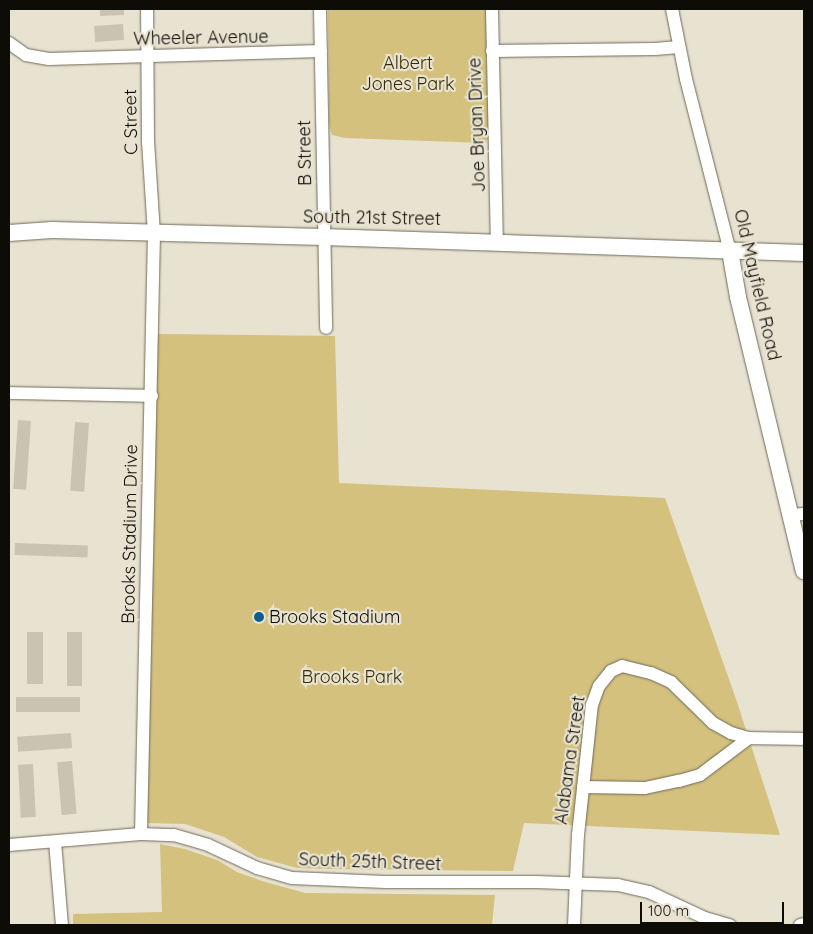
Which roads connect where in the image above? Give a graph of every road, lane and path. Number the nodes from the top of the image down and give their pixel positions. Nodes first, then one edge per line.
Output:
1 (147, 9) edge
2 (320, 9) edge
3 (492, 9) edge
4 (672, 9) edge
5 (9, 43) edge
6 (679, 46) junction
7 (492, 51) junction
8 (321, 52) junction
9 (148, 55) junction
10 (10, 232) edge
11 (154, 234) junction
12 (323, 237) junction
13 (497, 241) junction
14 (730, 251) junction
15 (804, 252) edge
16 (326, 328) dead end
17 (9, 393) edge
18 (152, 396) junction
19 (797, 514) edge
20 (804, 571) edge
21 (749, 738) junction
22 (804, 739) edge
23 (583, 787) junction
24 (141, 834) junction
25 (55, 842) junction
26 (9, 845) edge
27 (576, 883) junction
28 (804, 924) edge
29 (62, 925) edge
30 (574, 925) edge
31 (730, 925) edge
32 (800, 925) edge

1 - 9 street, C Street
2 - 8 street, B Street
3 - 7 street, Joe Bryan Drive
4 - 6 street, Old Mayfield Road
5 - 9 street, Wheeler Avenue
6 - 7 street
6 - 14 street, Old Mayfield Road
7 - 13 street, Joe Bryan Drive
8 - 9 street, Wheeler Avenue
8 - 12 street, B Street
9 - 11 street, C Street
10 - 11 main road, South 21st Street
11 - 12 main road, South 21st Street
11 - 18 street, Brooks Stadium Drive
12 - 13 main road, South 21st Street
12 - 16 street, B Street
13 - 14 main road, South 21st Street
14 - 15 main road, South 21st Street
14 - 19 main road, Old Mayfield Road
17 - 18 street
18 - 24 street, Brooks Stadium Drive
19 - 20 main road, Old Mayfield Road
21 - 22 street, Alabama Street
21 - 23 street
21 - 23 street, Alabama Street
23 - 27 street, Alabama Street
24 - 25 street, South 25th Street
24 - 27 street, South 25th Street
25 - 26 street, South 25th Street
25 - 29 street
27 - 30 street, Alabama Street
27 - 31 street, South 25th Street
28 - 32 street

